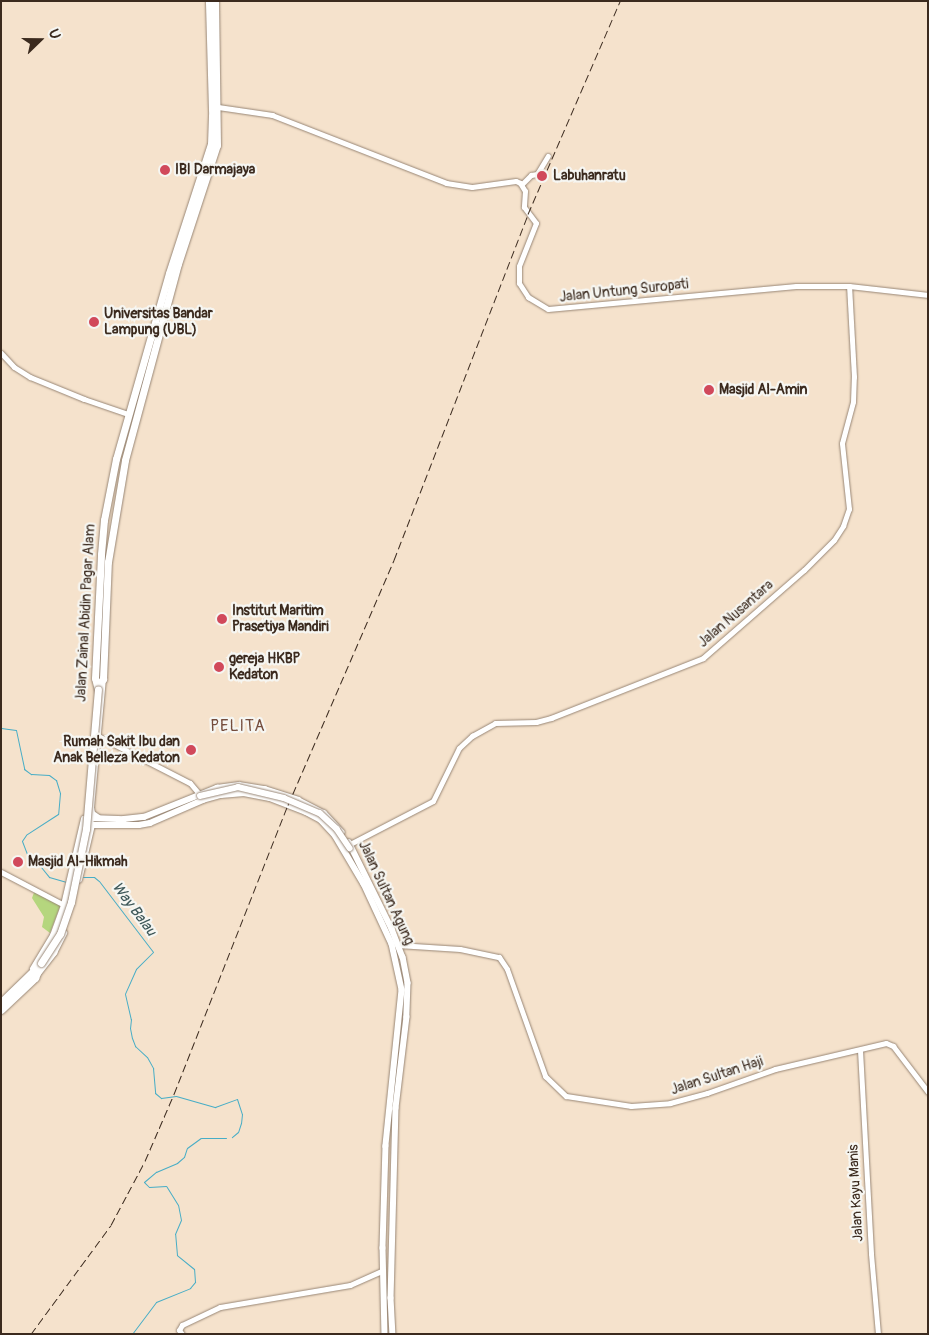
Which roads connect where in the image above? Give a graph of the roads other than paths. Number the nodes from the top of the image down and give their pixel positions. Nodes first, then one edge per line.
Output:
1 (212, 4) edge
2 (214, 79) junction
3 (218, 107) junction
4 (548, 156) dead end
5 (522, 184) junction
6 (194, 206) junction
7 (849, 286) junction
8 (928, 294) edge
9 (1, 353) edge
10 (128, 414) junction
11 (99, 683) junction
12 (98, 736) junction
13 (272, 791) junction
14 (90, 792) junction
15 (199, 798) junction
16 (270, 798) junction
17 (98, 818) junction
18 (84, 822) junction
19 (349, 847) junction
20 (78, 851) junction
21 (85, 854) junction
22 (354, 858) junction
23 (1, 872) edge
24 (69, 886) junction
25 (77, 887) junction
26 (64, 905) junction
27 (398, 945) junction
28 (34, 974) junction
29 (1, 1002) edge
30 (1, 1010) edge
31 (860, 1050) junction
32 (928, 1092) edge
33 (389, 1108) junction
34 (396, 1108) junction
35 (384, 1202) junction
36 (392, 1202) junction
37 (383, 1270) junction
38 (382, 1298) junction
39 (391, 1298) junction
40 (182, 1334) edge
41 (385, 1334) edge
42 (394, 1334) edge
43 (878, 1334) edge

1 - 2 highway, Jalan Zainal Abidin Pagar Alam
2 - 3 highway, Jalan Zainal Abidin Pagar Alam
2 - 6 highway, Jalan Zainal Abidin Pagar Alam
3 - 5 street
3 - 6 highway, Jalan Zainal Abidin Pagar Alam
4 - 5 street
5 - 7 street, Jalan Untung Suropati
6 - 10 highway, Jalan Zainal Abidin Pagar Alam
6 - 11 highway, Jalan Zainal Abidin Pagar Alam
7 - 8 street, Jalan Untung Suropati
7 - 19 street, Jalan Nusantara
9 - 10 street
10 - 11 highway, Jalan Zainal Abidin Pagar Alam
11 - 12 main road, Jalan Zainal Abidin Pagar Alam
11 - 14 main road, Jalan Zainal Abidin Pagar Alam
11 - 28 highway, bridge
12 - 14 main road, Jalan Zainal Abidin Pagar Alam
12 - 15 street
13 - 15 main road, Jalan Sultan Agung
13 - 16 main road
13 - 19 main road, Jalan Sultan Agung
14 - 17 main road, Jalan Zainal Abidin Pagar Alam
14 - 18 main road, Jalan Zainal Abidin Pagar Alam
15 - 16 main road, Jalan Sultan Agung
15 - 17 main road, Jalan Sultan Agung
15 - 19 main road, bridge
15 - 21 main road, Jalan Sultan Agung
16 - 22 main road, Jalan Sultan Agung
17 - 18 main road, Jalan Sultan Agung
18 - 20 main road, Jalan Zainal Abidin Pagar Alam
19 - 22 main road
20 - 21 main road
20 - 24 main road, Jalan Zainal Abidin Pagar Alam
21 - 25 main road
22 - 27 main road, Jalan Sultan Agung
22 - 33 main road, Jalan Sultan Agung
23 - 26 street
24 - 25 main road
24 - 26 main road, Jalan Zainal Abidin Pagar Alam
25 - 28 main road
26 - 28 main road, Jalan Zainal Abidin Pagar Alam
27 - 31 street, Jalan Sultan Haji
27 - 34 main road, Jalan Sultan Agung
28 - 29 highway
28 - 30 highway
31 - 32 street, Jalan Sultan Haji
31 - 43 street, Jalan Kayu Manis
33 - 34 main road
33 - 35 main road, Jalan Sultan Agung
34 - 36 main road, Jalan Sultan Agung
35 - 36 main road
35 - 37 main road, Jalan Sultan Agung
36 - 39 main road, Jalan Sultan Agung
37 - 38 main road, Jalan Sultan Agung
37 - 40 street
38 - 39 main road
38 - 41 main road, Jalan Sultan Agung
39 - 42 main road, Jalan Sultan Agung

